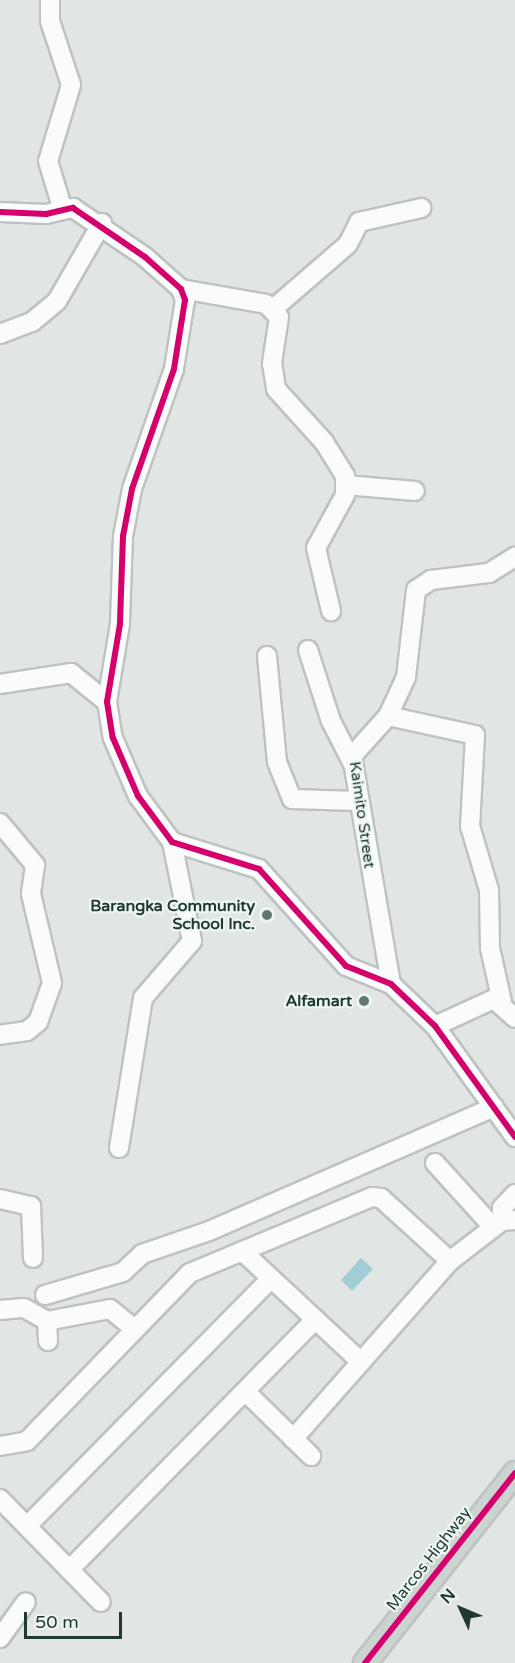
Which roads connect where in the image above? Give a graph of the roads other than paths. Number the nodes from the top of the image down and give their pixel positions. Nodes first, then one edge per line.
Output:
1 (50, 0) edge
2 (62, 207) junction
3 (421, 208) dead end
4 (0, 212) edge
5 (102, 223) junction
6 (181, 289) junction
7 (273, 309) junction
8 (0, 334) edge
9 (346, 485) junction
10 (415, 491) dead end
11 (515, 556) edge
12 (332, 611) dead end
13 (308, 650) dead end
14 (267, 656) dead end
15 (0, 684) edge
16 (107, 702) junction
17 (388, 716) junction
18 (353, 764) junction
19 (357, 801) junction
20 (0, 823) edge
21 (172, 842) junction
22 (391, 984) junction
23 (502, 1002) junction
24 (515, 1018) edge
25 (435, 1026) junction
26 (0, 1035) edge
27 (494, 1107) junction
28 (515, 1137) edge
29 (119, 1148) dead end
30 (435, 1163) dead end
31 (515, 1194) edge
32 (0, 1199) edge
33 (504, 1223) edge
34 (242, 1251) junction
35 (33, 1258) dead end
36 (450, 1261) junction
37 (271, 1278) junction
38 (45, 1295) dead end
39 (0, 1310) edge
40 (47, 1321) junction
41 (314, 1321) junction
42 (135, 1329) junction
43 (48, 1341) dead end
44 (361, 1362) junction
45 (247, 1393) junction
46 (293, 1439) junction
47 (0, 1446) edge
48 (311, 1456) dead end
49 (515, 1473) edge
50 (0, 1499) edge
51 (27, 1526) junction
52 (69, 1570) junction
53 (26, 1602) dead end
54 (101, 1602) dead end
55 (0, 1638) edge
56 (373, 1660) edge

1 - 2 street
2 - 4 street
2 - 5 street
3 - 7 street
5 - 6 street
5 - 8 street
6 - 7 street
6 - 16 street
7 - 9 street
9 - 10 street
9 - 12 street
11 - 17 street, Kaimito Street
13 - 18 street
14 - 19 street
15 - 16 street
16 - 21 street
17 - 18 street, Kaimito Street
17 - 23 street
18 - 19 street, Kaimito Street
19 - 22 street, Kaimito Street
20 - 26 street
21 - 22 street
21 - 29 street
22 - 25 street
23 - 24 street
23 - 25 street
25 - 27 street
27 - 28 street
27 - 38 street
30 - 33 street
31 - 33 street
32 - 35 street
33 - 36 street
34 - 36 street
34 - 37 street
34 - 42 street
36 - 44 street
37 - 41 street
37 - 51 street
39 - 40 street
40 - 42 street
40 - 43 street
41 - 44 street
41 - 45 street
42 - 47 street
44 - 46 street
45 - 46 street
45 - 52 street
46 - 48 street
49 - 56 main road, Marcos Highway
50 - 51 street
51 - 52 street
52 - 54 street
53 - 55 street

